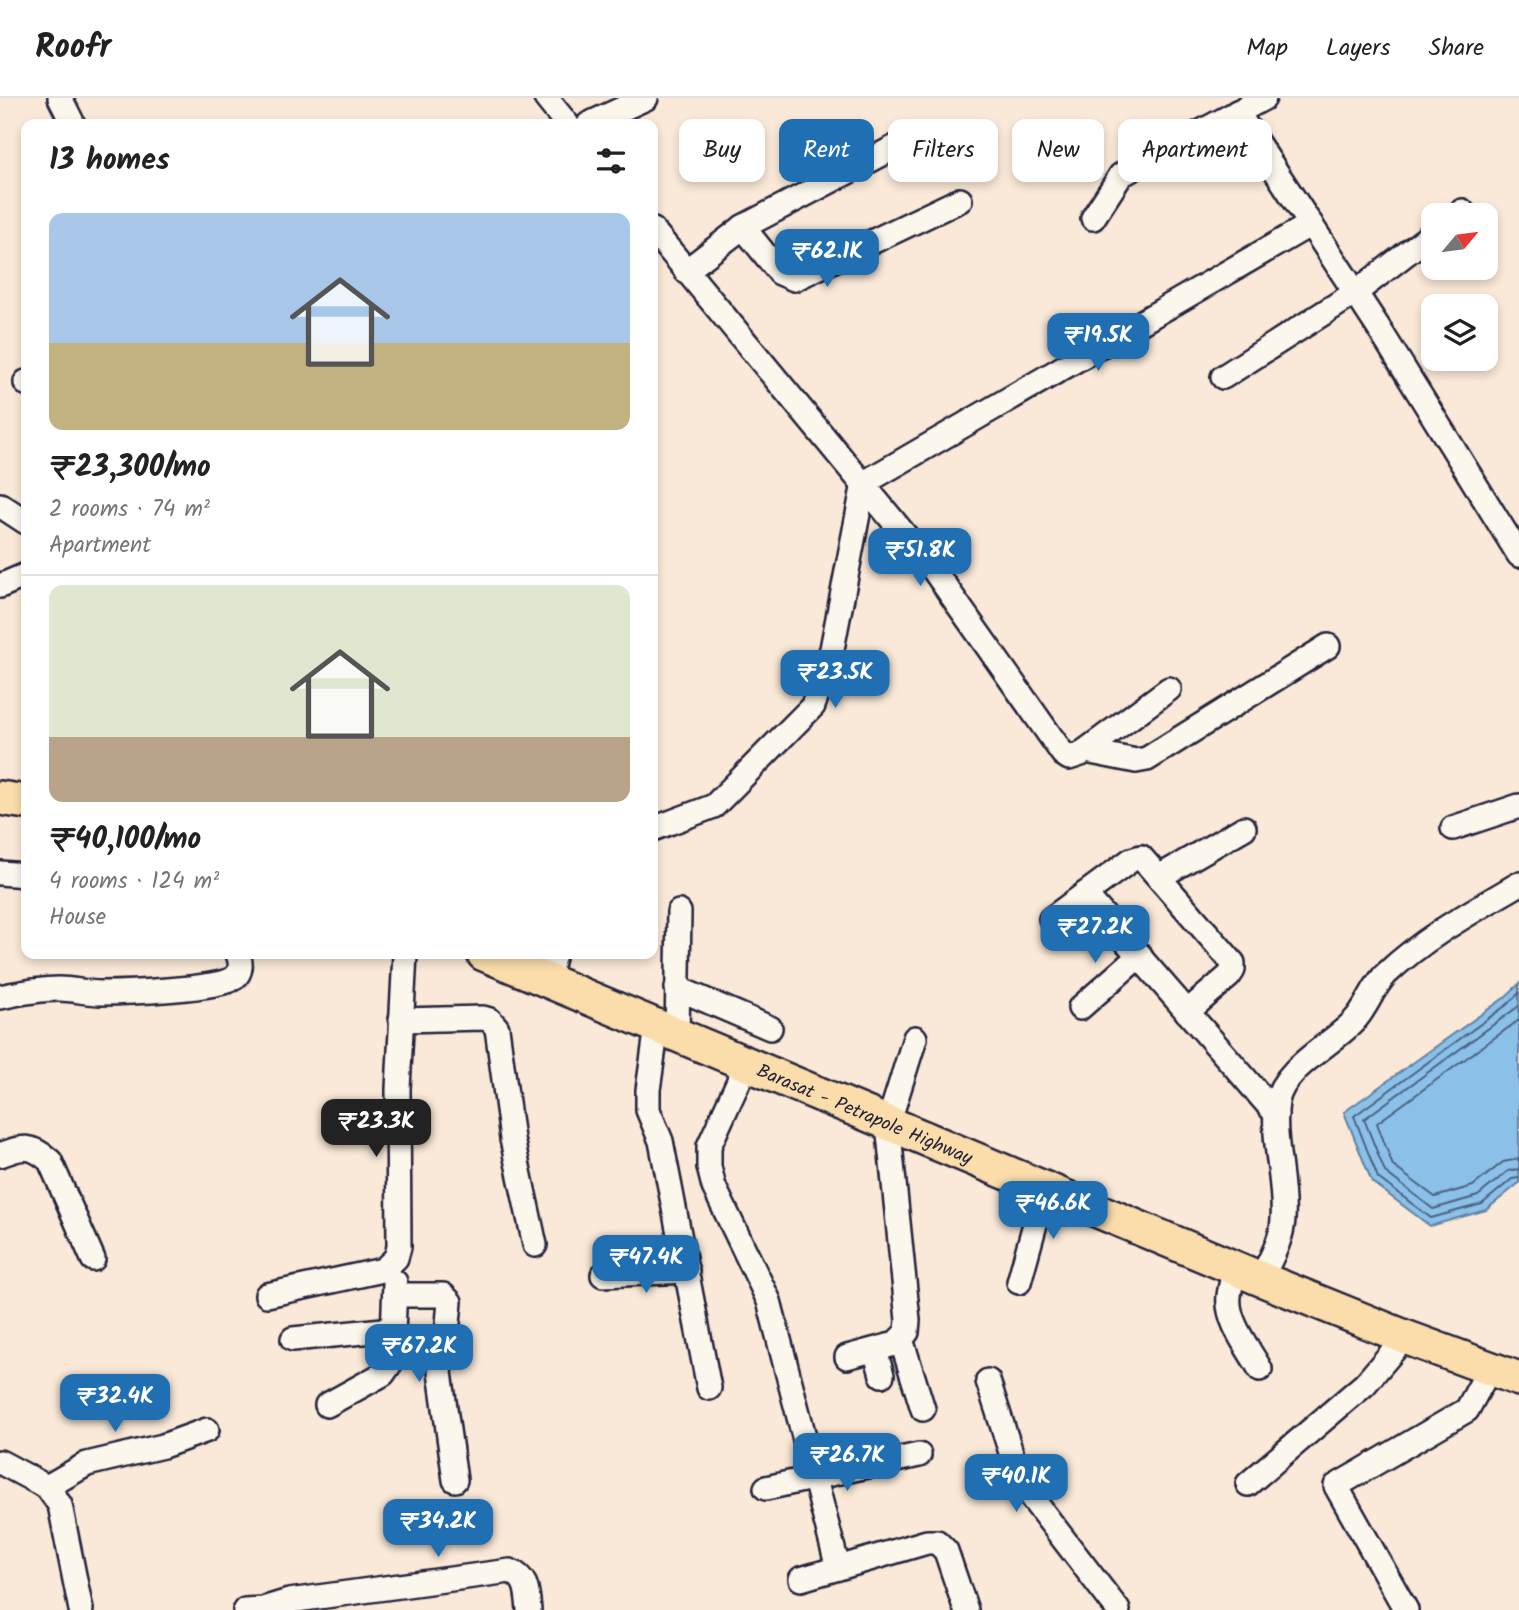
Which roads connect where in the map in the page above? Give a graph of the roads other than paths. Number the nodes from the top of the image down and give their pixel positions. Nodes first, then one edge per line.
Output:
1 (60, 98) edge
2 (546, 98) edge
3 (646, 98) edge
4 (1264, 98) edge
5 (1230, 109) edge
6 (71, 119) edge
7 (563, 119) edge
8 (600, 119) edge
9 (888, 151) edge
10 (960, 200) dead end
11 (1093, 218) dead end
12 (1311, 225) junction
13 (743, 227) junction
14 (658, 241) edge
15 (1421, 242) edge
16 (686, 271) junction
17 (1356, 293) junction
18 (1223, 377) dead end
19 (864, 483) junction
20 (0, 505) edge
21 (21, 519) edge
22 (1519, 555) edge
23 (21, 577) edge
24 (0, 586) edge
25 (1328, 646) dead end
26 (1169, 689) dead end
27 (1086, 751) junction
28 (0, 798) edge
29 (21, 801) edge
30 (1519, 806) edge
31 (658, 827) edge
32 (1244, 828) dead end
33 (1453, 828) dead end
34 (0, 873) edge
35 (21, 874) edge
36 (1159, 877) junction
37 (1519, 884) edge
38 (1085, 894) junction
39 (679, 912) dead end
40 (1051, 919) dead end
41 (1140, 955) junction
42 (239, 959) edge
43 (405, 959) edge
44 (509, 959) edge
45 (550, 967) edge
46 (677, 988) junction
47 (0, 997) edge
48 (1080, 1008) dead end
49 (1187, 1012) junction
50 (401, 1020) junction
51 (771, 1028) dead end
52 (667, 1030) junction
53 (915, 1038) dead end
54 (747, 1063) junction
55 (1276, 1114) junction
56 (888, 1124) junction
57 (0, 1155) edge
58 (1045, 1188) junction
59 (536, 1245) dead end
60 (396, 1258) junction
61 (93, 1259) dead end
62 (687, 1271) junction
63 (1248, 1274) junction
64 (603, 1275) dead end
65 (1019, 1282) dead end
66 (268, 1295) dead end
67 (395, 1295) junction
68 (393, 1329) junction
69 (1405, 1337) junction
70 (293, 1339) dead end
71 (901, 1339) junction
72 (875, 1350) junction
73 (846, 1357) dead end
74 (1260, 1369) dead end
75 (1505, 1373) edge
76 (882, 1375) dead end
77 (988, 1381) dead end
78 (709, 1388) dead end
79 (327, 1405) dead end
80 (923, 1409) dead end
81 (206, 1430) dead end
82 (919, 1455) dead end
83 (0, 1462) edge
84 (817, 1477) junction
85 (455, 1480) dead end
86 (1248, 1484) dead end
87 (47, 1486) junction
88 (766, 1488) dead end
89 (838, 1568) junction
90 (801, 1579) dead end
91 (352, 1601) edge
92 (81, 1610) edge
93 (245, 1610) edge
94 (529, 1610) edge
95 (967, 1610) edge
96 (1118, 1610) edge
97 (1406, 1610) edge

1 - 6 street
2 - 7 street
3 - 8 street
4 - 5 street
5 - 11 street
5 - 12 street
9 - 13 street
10 - 13 street
12 - 17 street
12 - 19 street
13 - 16 street
14 - 16 street
15 - 17 street
16 - 19 street
17 - 18 street
17 - 22 street
19 - 27 street
19 - 31 street
20 - 21 street
23 - 24 street
25 - 27 street
26 - 27 street
28 - 29 highway
30 - 33 street
32 - 36 street
34 - 35 street
36 - 38 street
36 - 49 street
37 - 55 street
38 - 40 street
38 - 41 street
39 - 46 street
41 - 48 street
41 - 49 street
42 - 47 street
43 - 50 street
44 - 45 highway, Barasat - Petrapole Highway
45 - 52 highway, Barasat - Petrapole Highway
46 - 51 street
46 - 52 street
49 - 55 street
50 - 59 street
50 - 60 street
52 - 54 highway, Barasat - Petrapole Highway
52 - 62 street
53 - 56 street
54 - 56 highway, Barasat - Petrapole Highway
54 - 84 street
55 - 63 street
56 - 58 highway, Barasat - Petrapole Highway
56 - 71 street
57 - 61 street
58 - 63 highway, Barasat - Petrapole Highway
58 - 65 street
60 - 66 street
60 - 67 street
62 - 64 street
62 - 78 street
63 - 69 highway, Barasat - Petrapole Highway
63 - 74 street
67 - 68 street
67 - 85 street
68 - 70 street
68 - 79 street
69 - 75 highway, Barasat - Petrapole Highway
69 - 86 street
71 - 72 street
71 - 80 street
72 - 73 street
72 - 76 street
75 - 97 street
77 - 96 street
81 - 87 street
82 - 84 street
83 - 87 street
84 - 88 street
84 - 89 street
87 - 92 street
89 - 90 street
89 - 95 street
91 - 93 street
91 - 94 street

